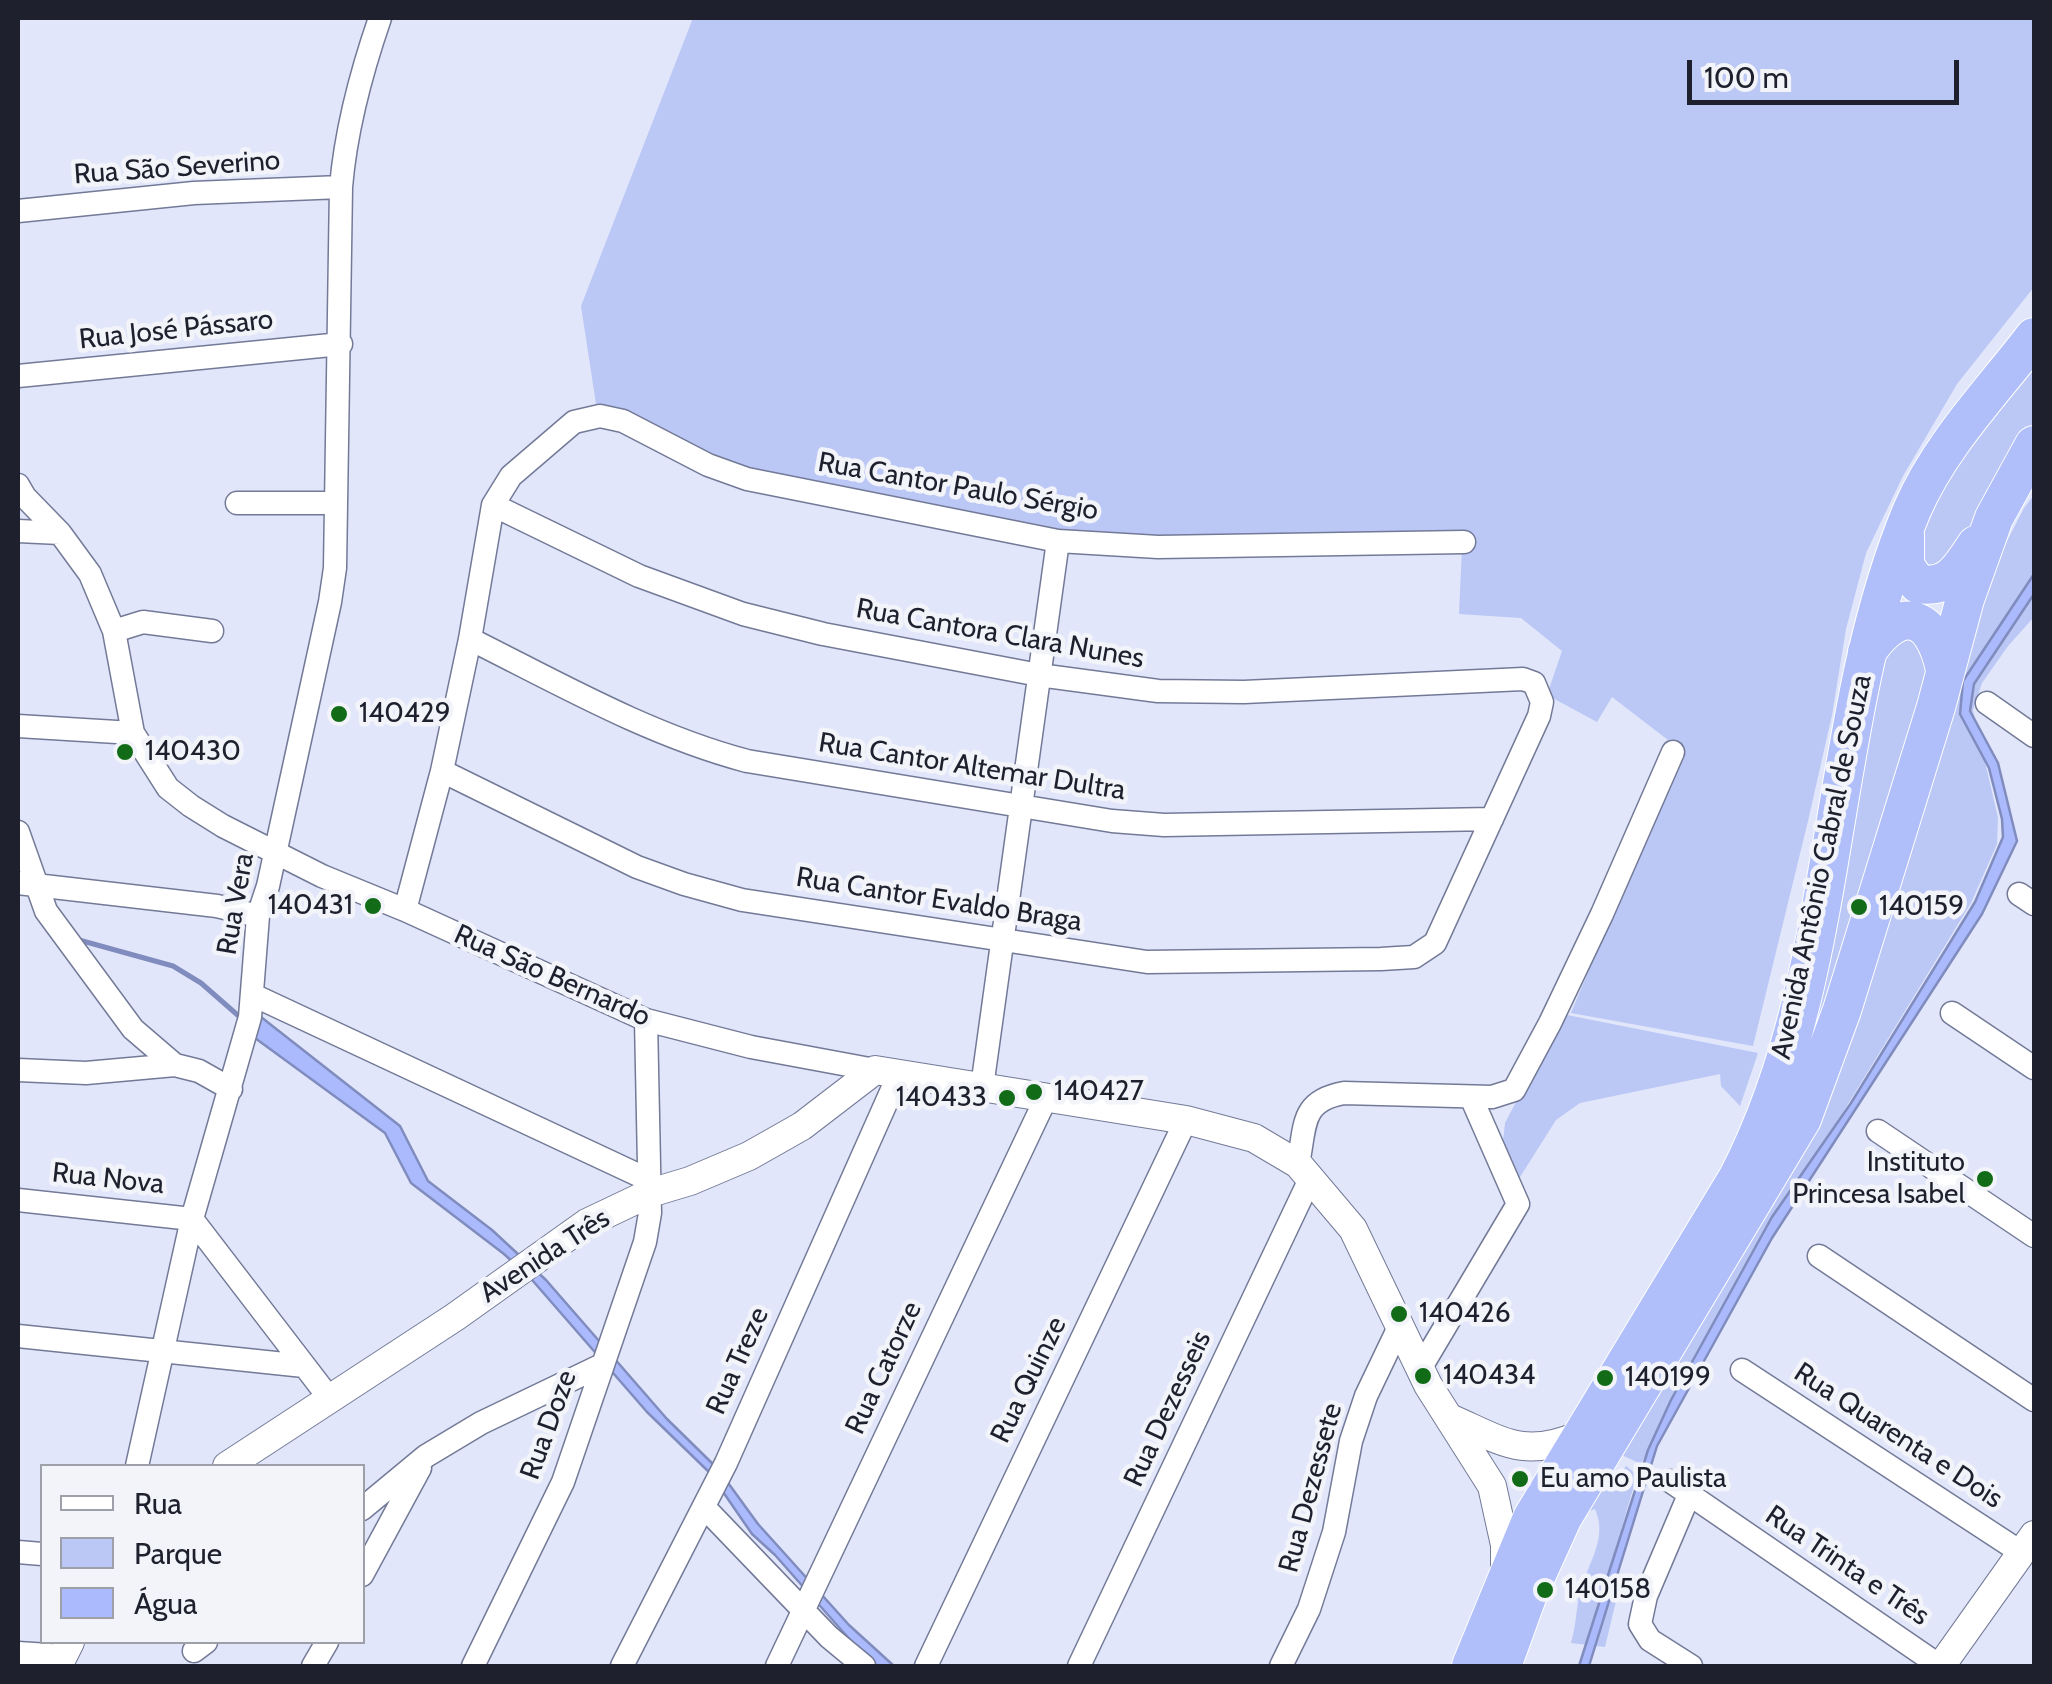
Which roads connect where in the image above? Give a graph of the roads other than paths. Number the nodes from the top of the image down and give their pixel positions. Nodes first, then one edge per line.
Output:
1 (380, 18) edge
2 (341, 187) junction
3 (18, 211) edge
4 (2034, 337) edge
5 (341, 344) junction
6 (18, 376) edge
7 (2034, 446) edge
8 (18, 484) edge
9 (335, 502) junction
10 (236, 503) dead end
11 (494, 505) junction
12 (1994, 518) junction
13 (1906, 528) junction
14 (18, 531) edge
15 (60, 533) junction
16 (1058, 541) junction
17 (1464, 542) dead end
18 (212, 630) dead end
19 (114, 631) junction
20 (470, 639) junction
21 (1867, 652) junction
22 (1945, 670) junction
23 (1039, 676) junction
24 (1987, 703) dead end
25 (18, 726) edge
26 (134, 733) junction
27 (2034, 736) edge
28 (1673, 752) dead end
29 (442, 771) junction
30 (1021, 807) junction
31 (1492, 819) junction
32 (18, 832) edge
33 (275, 850) junction
34 (26, 884) edge
35 (405, 910) junction
36 (258, 916) junction
37 (1004, 942) junction
38 (252, 995) junction
39 (1952, 1013) dead end
40 (646, 1020) junction
41 (176, 1064) junction
42 (2034, 1068) edge
43 (18, 1070) edge
44 (887, 1072) junction
45 (982, 1087) junction
46 (231, 1090) junction
47 (1046, 1096) junction
48 (1471, 1096) junction
49 (1186, 1120) junction
50 (1878, 1132) dead end
51 (1304, 1170) junction
52 (649, 1186) junction
53 (18, 1200) edge
54 (192, 1219) junction
55 (2034, 1236) edge
56 (1819, 1256) dead end
57 (1400, 1325) junction
58 (18, 1336) edge
59 (163, 1350) junction
60 (606, 1354) junction
61 (304, 1366) junction
62 (1420, 1368) junction
63 (1742, 1370) dead end
64 (330, 1400) junction
65 (2034, 1400) edge
66 (1452, 1419) junction
67 (1580, 1435) junction
68 (426, 1456) junction
69 (137, 1464) edge
70 (230, 1464) edge
71 (365, 1507) edge
72 (704, 1507) junction
73 (2028, 1544) edge
74 (366, 1560) edge
75 (1505, 1581) junction
76 (806, 1605) junction
77 (326, 1644) edge
78 (18, 1653) edge
79 (64, 1655) edge
80 (313, 1666) edge
81 (473, 1666) edge
82 (622, 1666) edge
83 (777, 1666) edge
84 (864, 1666) edge
85 (926, 1666) edge
86 (1079, 1666) edge
87 (1281, 1666) edge
88 (1472, 1666) edge
89 (1502, 1666) edge
90 (1691, 1666) edge
91 (1941, 1666) edge

1 - 2 street, Rua Vera
2 - 3 street, Rua São Severino
2 - 5 street, Rua Vera
4 - 13 highway, Avenida Antônio Cabral de Souza
5 - 6 street, Rua José Pássaro
5 - 9 street, Rua Vera
7 - 12 highway, Avenida Antônio Cabral de Souza
8 - 15 street, Rua São Bernardo
9 - 10 street
9 - 33 street, Rua Vera
11 - 16 street, Rua Cantor Paulo Sérgio
11 - 20 street
11 - 23 street, Rua Cantora Clara Nunes
12 - 13 highway
12 - 22 highway, Avenida Antônio Cabral de Souza
13 - 21 highway, Avenida Antônio Cabral de Souza
14 - 15 street
15 - 19 street, Rua São Bernardo
16 - 17 street, Rua Cantor Paulo Sérgio
16 - 23 street
18 - 19 street
19 - 26 street, Rua São Bernardo
20 - 29 street
20 - 30 street, Rua Cantor Altemar Dultra
21 - 22 highway
21 - 67 highway, Avenida Antônio Cabral de Souza
22 - 89 highway, Avenida Antônio Cabral de Souza
23 - 30 street
23 - 31 street, Rua Cantora Clara Nunes
24 - 27 street
25 - 26 street
26 - 33 street, Rua São Bernardo
28 - 48 street, Rua Dezesseis
29 - 35 street
29 - 37 street, Rua Cantor Evaldo Braga
30 - 31 street, Rua Cantor Altemar Dultra
30 - 37 street
31 - 37 street, Rua Cantor Evaldo Braga
32 - 34 street
33 - 35 street, Rua São Bernardo
33 - 36 street, Rua Vera
34 - 36 street
34 - 41 street
35 - 40 street, Rua São Bernardo
36 - 38 street, Rua Vera
37 - 45 street
38 - 46 street, Rua Vera
38 - 52 street
39 - 42 street
40 - 44 street, Rua São Bernardo
40 - 52 street, Rua Doze
41 - 43 street
41 - 46 street
44 - 45 street, Rua São Bernardo
44 - 52 street, Avenida Três
44 - 72 street, Rua Treze
45 - 47 street, Rua São Bernardo
46 - 54 street, Rua Vera
47 - 49 street, Rua São Bernardo
47 - 76 street, Rua Catorze
48 - 51 street, Rua Dezesseis
48 - 62 street
49 - 51 street, Rua São Bernardo
49 - 85 street, Rua Quinze
50 - 55 street
51 - 57 street, Rua São Bernardo
51 - 86 street, Rua Dezesseis
52 - 60 street, Rua Doze
52 - 64 street, Avenida Três
53 - 54 street, Rua Nova
54 - 59 street, Rua Vera
54 - 61 street
56 - 65 street
57 - 62 street, Rua São Bernardo
57 - 87 street, Rua Dezessete
58 - 59 street
59 - 61 street
59 - 69 street, Rua Vera
60 - 68 street
60 - 81 street, Rua Doze
61 - 64 street
62 - 66 street, Rua São Bernardo
63 - 73 street, Rua Quarenta e Dois
64 - 70 street, Avenida Três
66 - 67 street
66 - 75 street, Rua São Bernardo
67 - 75 highway, Avenida Antônio Cabral de Souza
68 - 71 street
68 - 74 street
72 - 76 street
72 - 82 street, Rua Treze
73 - 91 street
75 - 88 highway, Avenida Antônio Cabral de Souza
76 - 83 street, Rua Catorze
76 - 84 street
77 - 80 street
78 - 79 street
90 - 91 street, Rua Trinta e Três

